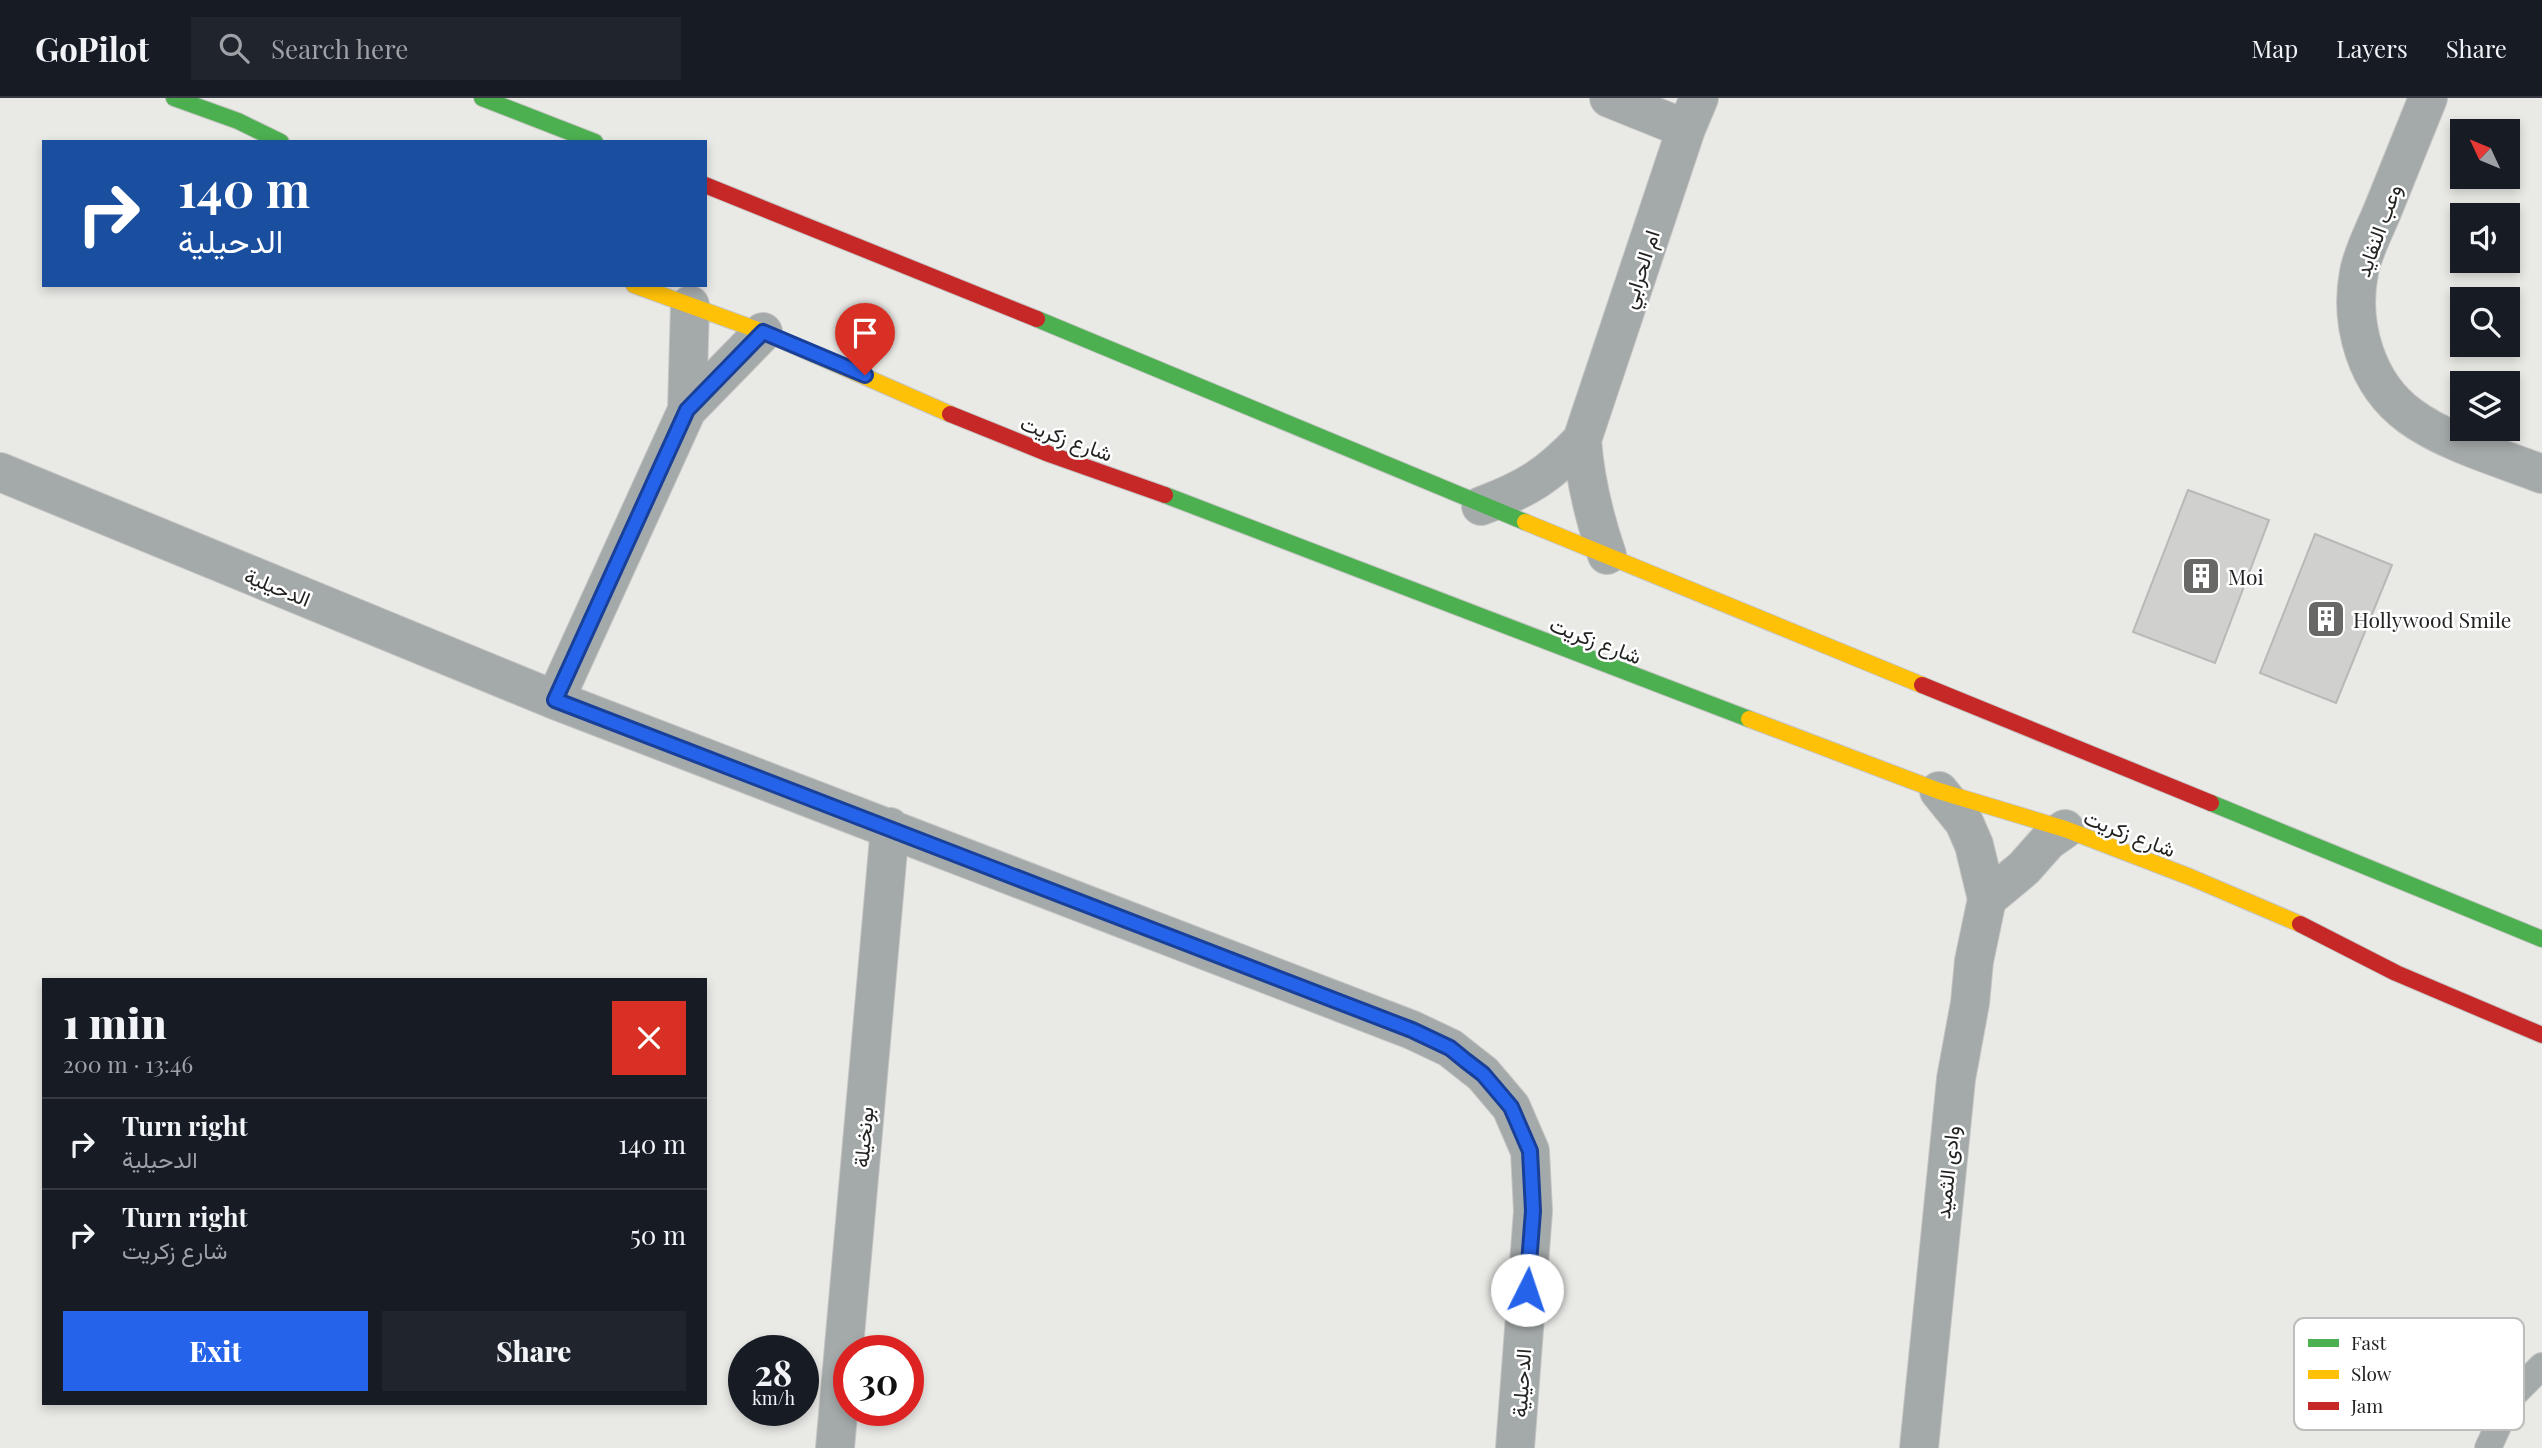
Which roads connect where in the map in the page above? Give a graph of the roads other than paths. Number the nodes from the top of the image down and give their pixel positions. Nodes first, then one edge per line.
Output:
1 (174, 98) edge
2 (482, 98) edge
3 (1609, 98) edge
4 (2428, 98) edge
5 (1693, 113) edge
6 (277, 140) edge
7 (590, 140) edge
8 (707, 186) edge
9 (640, 287) edge
10 (690, 305) junction
11 (763, 332) junction
12 (687, 410) junction
13 (1582, 440) junction
14 (0, 472) edge
15 (2542, 474) edge
16 (1481, 506) junction
17 (1607, 555) junction
18 (555, 700) junction
19 (1939, 791) junction
20 (890, 827) junction
21 (2065, 829) junction
22 (1987, 898) junction
23 (2542, 939) edge
24 (2542, 1035) edge
25 (2542, 1366) edge
26 (2524, 1384) edge
27 (2496, 1430) edge
28 (835, 1448) edge
29 (1514, 1448) edge
30 (1919, 1448) edge
31 (2488, 1448) edge

1 - 6 main road
2 - 7 main road
3 - 5 street
4 - 15 street, وعب النفايد
5 - 13 street, ام الحرابي
8 - 16 main road
9 - 10 main road, شارع زكريت
10 - 11 main road, شارع زكريت
10 - 12 street
11 - 12 street
11 - 19 main road, شارع زكريت
12 - 18 street
13 - 16 street, ام الحرابي
13 - 17 street, ام الحرابي
14 - 18 street, الدحيلية
16 - 17 main road
17 - 23 main road
18 - 20 street, الدحيلية
19 - 21 main road, شارع زكريت
19 - 22 street, وادى الثميد
20 - 28 street, بونخيلة
20 - 29 street, الدحيلية
21 - 22 street
21 - 24 main road, شارع زكريت
22 - 30 street, وادى الثميد
25 - 26 lane
27 - 31 lane

